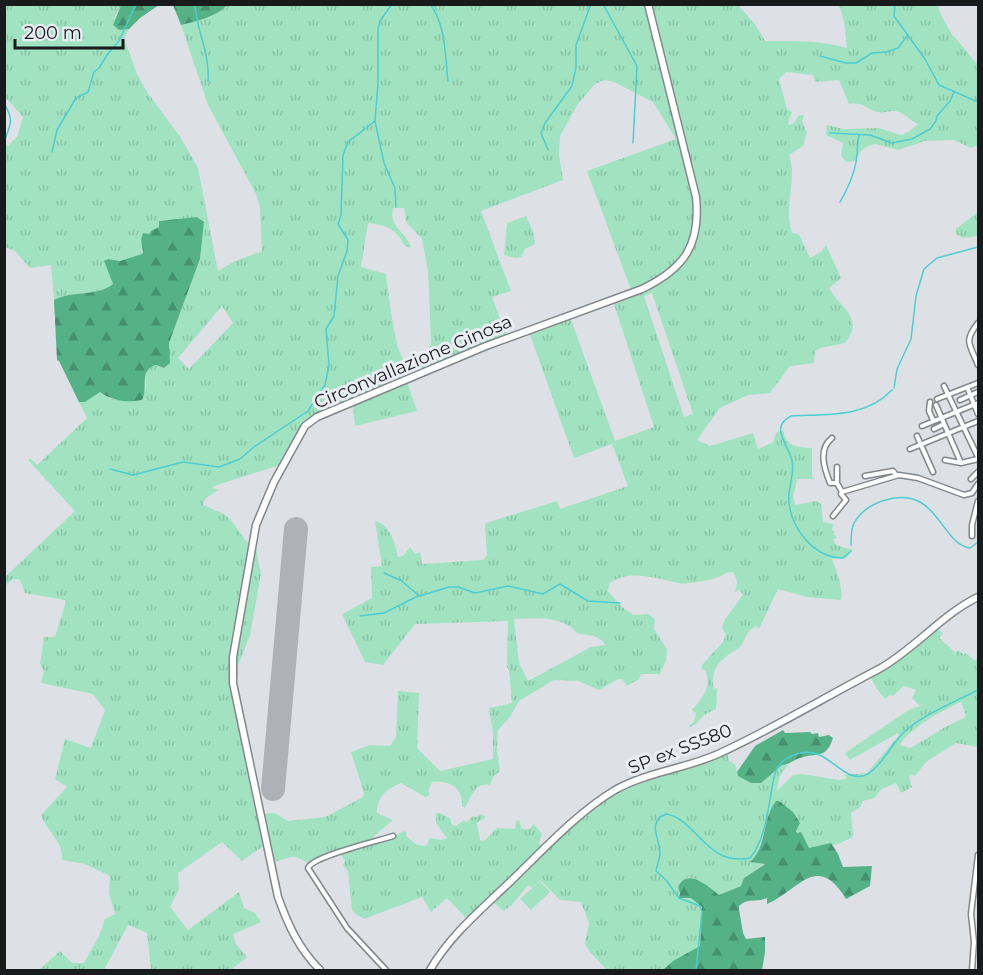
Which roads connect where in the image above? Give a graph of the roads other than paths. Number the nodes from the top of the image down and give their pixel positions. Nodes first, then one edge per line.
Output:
1 (648, 4) edge
2 (978, 323) edge
3 (978, 365) edge
4 (978, 383) edge
5 (944, 386) dead end
6 (967, 387) junction
7 (978, 392) edge
8 (948, 395) junction
9 (971, 396) junction
10 (937, 399) dead end
11 (960, 400) dead end
12 (930, 402) dead end
13 (976, 403) edge
14 (936, 405) dead end
15 (956, 411) junction
16 (978, 414) edge
17 (941, 417) junction
18 (933, 420) junction
19 (978, 422) edge
20 (944, 424) junction
21 (922, 426) dead end
22 (964, 428) junction
23 (934, 429) dead end
24 (948, 434) junction
25 (917, 436) dead end
26 (832, 438) dead end
27 (921, 445) junction
28 (910, 449) dead end
29 (977, 449) edge
30 (978, 458) edge
31 (945, 459) dead end
32 (961, 463) junction
33 (837, 468) dead end
34 (933, 472) dead end
35 (978, 472) edge
36 (896, 475) junction
37 (865, 476) dead end
38 (971, 479) dead end
39 (837, 483) junction
40 (978, 484) edge
41 (842, 492) junction
42 (978, 501) edge
43 (833, 516) dead end
44 (972, 536) dead end
45 (978, 597) edge
46 (393, 836) dead end
47 (978, 855) edge
48 (320, 970) edge
49 (386, 970) edge
50 (430, 970) edge
51 (972, 970) edge

1 - 48 main road, Circonvallazione Ginosa
2 - 3 street
4 - 6 street
5 - 8 street
6 - 8 street
6 - 9 street
7 - 9 street
8 - 10 street
8 - 15 street
9 - 11 street
9 - 13 street
12 - 18 street
13 - 15 street
13 - 16 street
14 - 17 street
15 - 17 street
15 - 22 street
17 - 18 street
17 - 20 street
18 - 21 street
19 - 22 street
20 - 23 street
20 - 24 street
22 - 24 street
22 - 29 street
24 - 27 street
24 - 32 street
25 - 27 street
26 - 39 street
27 - 28 street
27 - 34 street
29 - 30 street
30 - 32 street
31 - 32 street
33 - 39 street
35 - 38 street
36 - 37 street
36 - 40 street
36 - 41 street
39 - 41 street
41 - 43 street
42 - 44 street
45 - 50 main road, SP ex SS580
46 - 49 street
47 - 51 street

